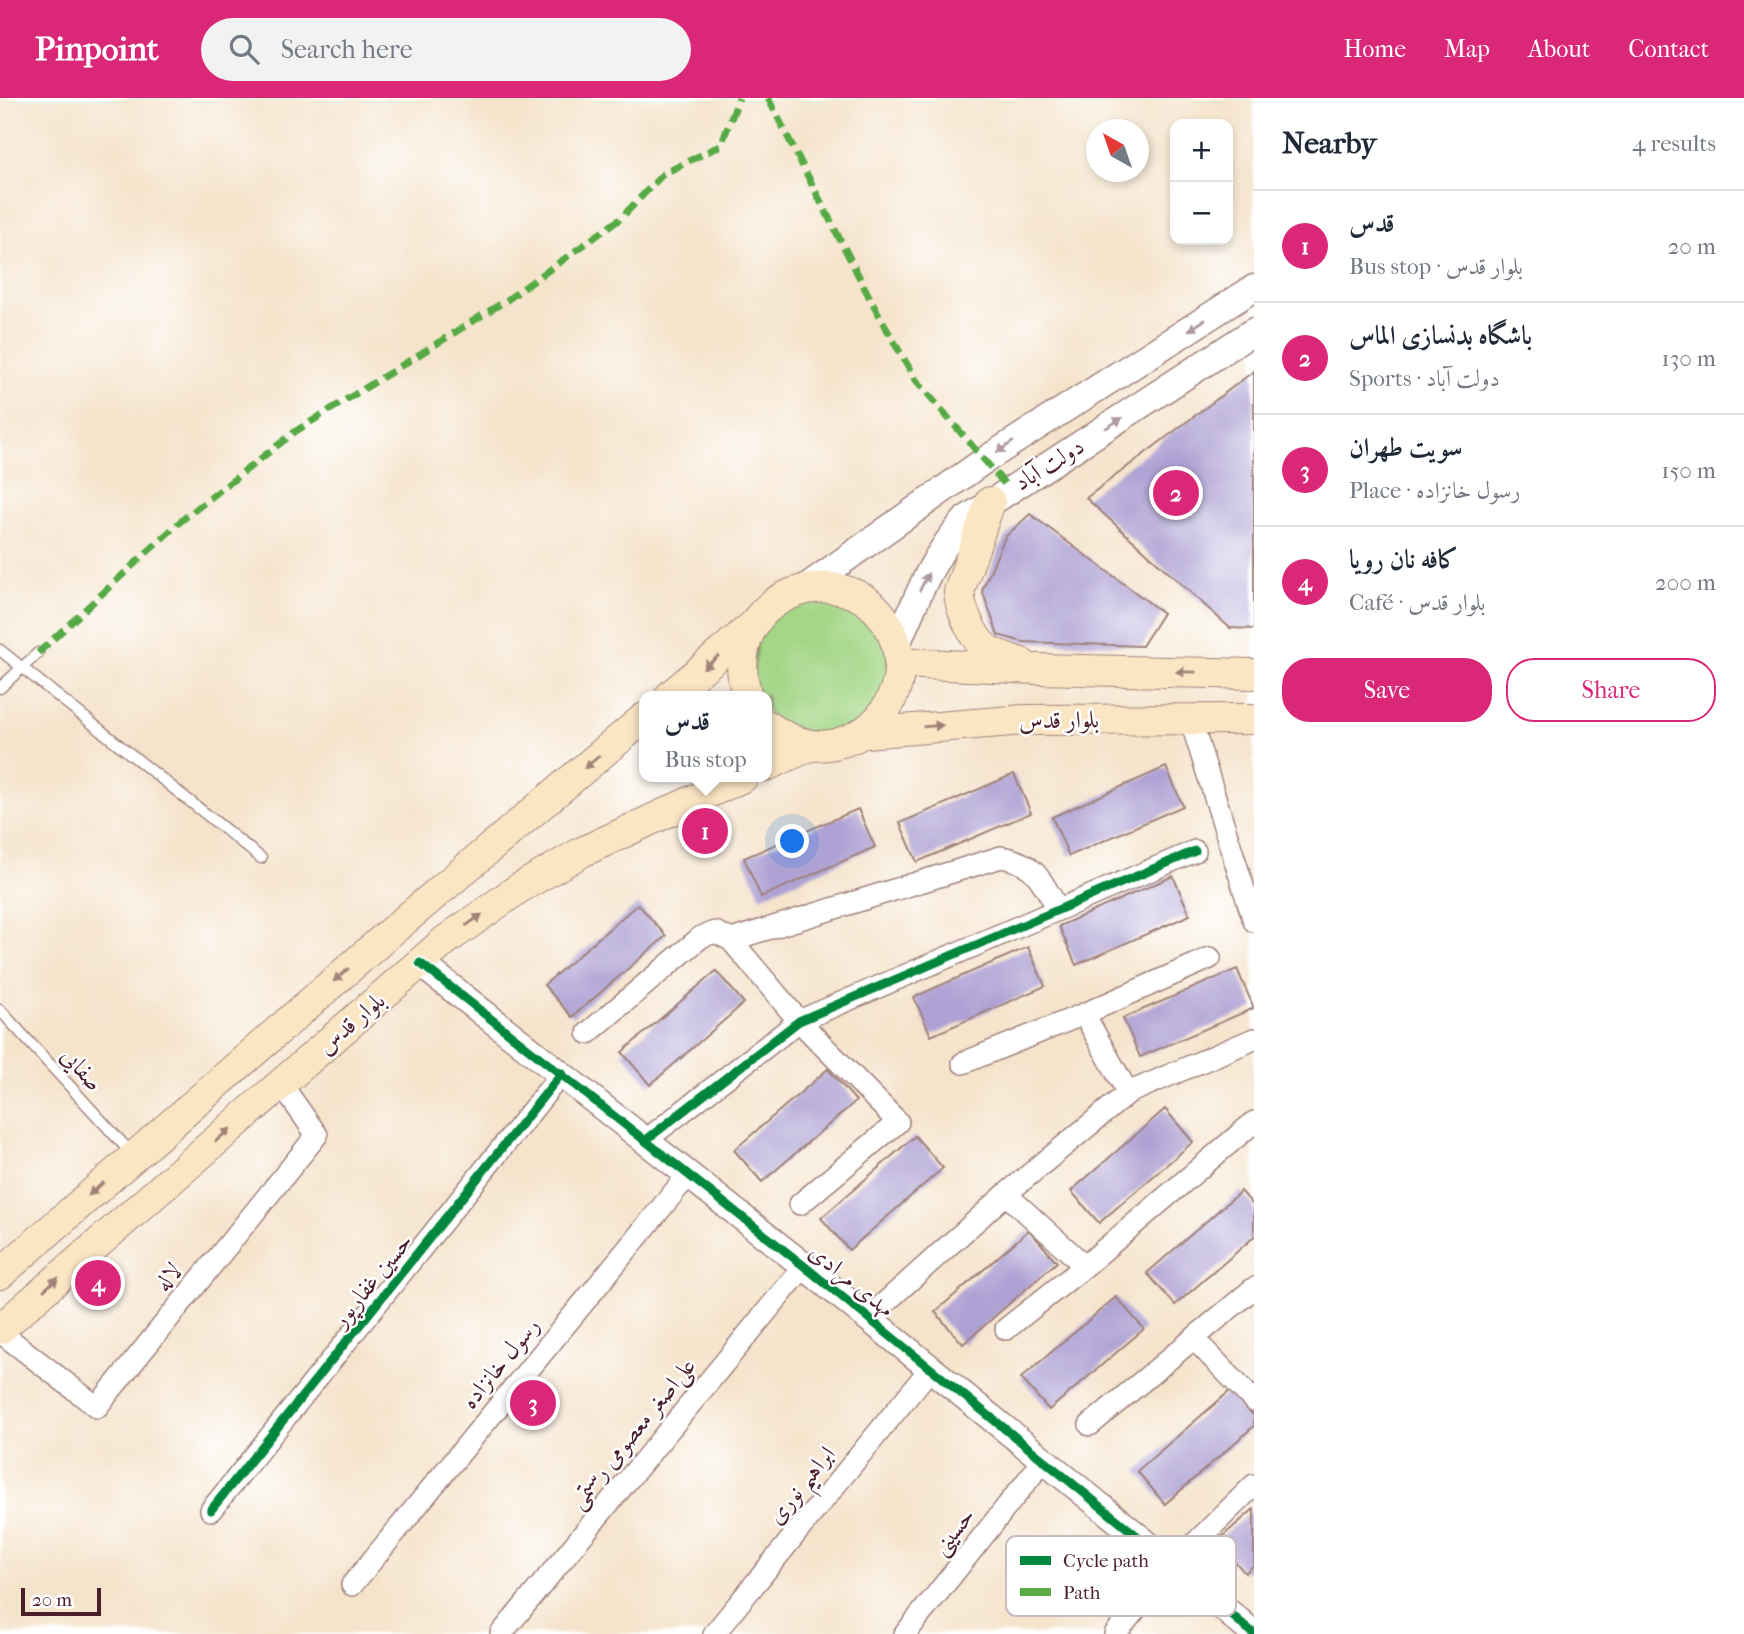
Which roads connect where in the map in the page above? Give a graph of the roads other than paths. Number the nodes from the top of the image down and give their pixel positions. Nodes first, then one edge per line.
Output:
1 (1254, 288) edge
2 (1254, 331) edge
3 (990, 502) junction
4 (802, 590) junction
5 (752, 627) junction
6 (0, 650) edge
7 (38, 653) dead end
8 (898, 653) junction
9 (22, 668) junction
10 (1038, 669) junction
11 (1254, 674) edge
12 (0, 688) edge
13 (676, 691) edge
14 (745, 691) edge
15 (1189, 718) junction
16 (1254, 719) edge
17 (639, 722) edge
18 (772, 729) edge
19 (864, 733) junction
20 (810, 746) junction
21 (772, 763) edge
22 (732, 782) edge
23 (1195, 851) dead end
24 (261, 858) dead end
25 (1058, 909) junction
26 (1254, 920) edge
27 (731, 940) junction
28 (1210, 958) dead end
29 (420, 963) junction
30 (0, 1010) edge
31 (1084, 1014) junction
32 (799, 1021) junction
33 (588, 1033) dead end
34 (1254, 1039) edge
35 (963, 1063) dead end
36 (562, 1073) junction
37 (281, 1084) junction
38 (1128, 1093) junction
39 (1254, 1122) edge
40 (646, 1140) junction
41 (134, 1157) junction
42 (689, 1174) junction
43 (1006, 1194) junction
44 (800, 1204) dead end
45 (804, 1266) junction
46 (1085, 1266) junction
47 (0, 1274) edge
48 (1254, 1289) edge
49 (868, 1318) junction
50 (1006, 1329) dead end
51 (0, 1331) edge
52 (1194, 1339) junction
53 (930, 1369) junction
54 (1254, 1401) edge
55 (1090, 1425) dead end
56 (1043, 1461) junction
57 (1254, 1485) edge
58 (211, 1510) dead end
59 (1137, 1536) edge
60 (1202, 1536) edge
61 (352, 1585) dead end
62 (1130, 1616) edge
63 (1233, 1616) edge
64 (500, 1634) edge
65 (714, 1634) edge
66 (905, 1634) edge
67 (1115, 1634) edge
68 (1254, 1634) edge

1 -> 4 street
3 -> 2 street, دولت آباد
8 -> 3 street, دولت آباد
3 - 10 main road
4 - 5 main road
4 - 8 main road
5 -> 13 main road
5 - 14 main road
6 - 9 lane
7 - 9 lane
8 - 10 main road, بلوار قدس
8 - 19 main road
9 - 12 lane
9 - 24 lane
11 -> 10 main road, بلوار قدس
15 - 16 main road, بلوار قدس
19 -> 15 main road, بلوار قدس
15 - 26 street
17 -> 41 main road, بلوار قدس
18 - 20 main road
19 - 20 main road
20 - 21 main road
29 -> 22 main road, بلوار قدس
23 - 25 street
25 - 27 street
25 - 32 street
27 - 32 street
27 - 33 street
28 - 31 street
29 - 36 street, مهدی مرادی
29 - 37 main road, بلوار قدس
30 - 41 lane, صفایی
31 - 35 street
31 - 38 street
32 - 40 street
32 - 44 street
34 - 38 street
36 - 40 street, مهدی مرادی
36 - 58 street, حسین غفارپور
51 -> 37 main road, بلوار قدس
37 - 51 street, لاله
38 - 43 street
39 - 46 street
40 - 42 street, مهدی مرادی
41 -> 47 main road, بلوار قدس
42 - 45 street, مهدی مرادی
42 - 61 street, رسول خانزاده
43 - 46 street
43 - 49 street
45 - 49 street, مهدی مرادی
45 - 64 street, علی‌اصغر معصومی رستمی
46 - 50 street
48 - 52 street
49 - 53 street, مهدی مرادی
52 - 54 street
52 - 55 street
53 - 56 street, مهدی مرادی
53 - 65 street, ابراهیم نوری
56 - 59 street, مهدی مرادی
56 - 66 street, حسینی
57 - 60 street
62 - 67 street
63 - 68 street, مهدی مرادی

